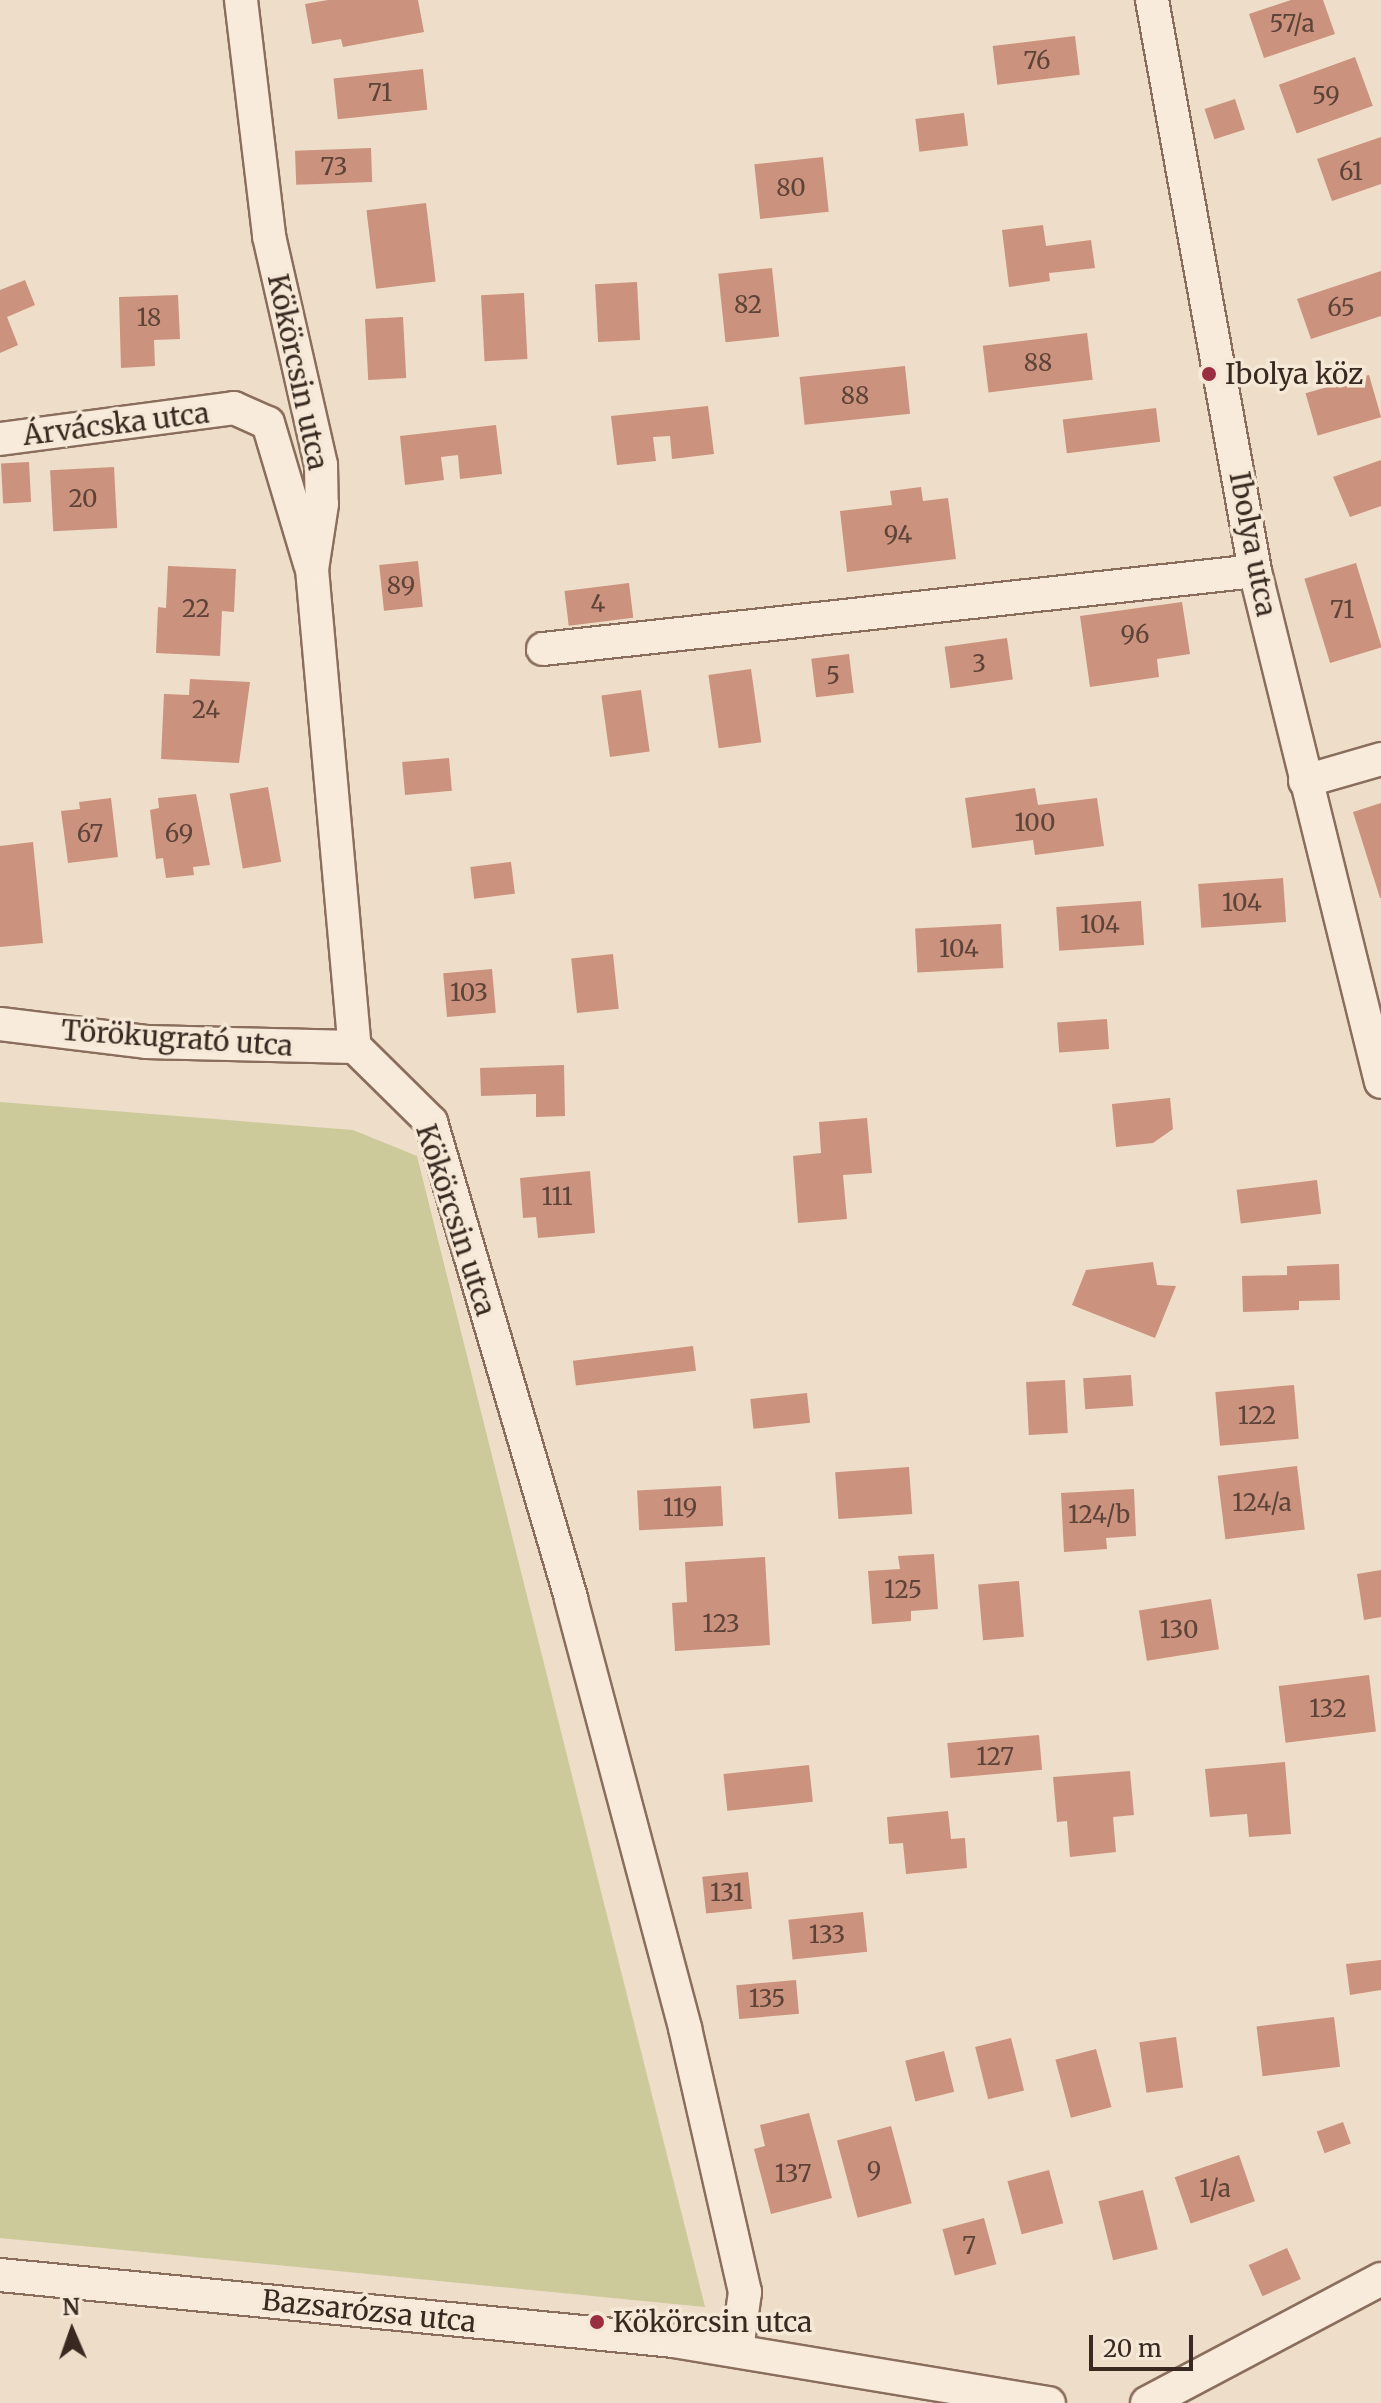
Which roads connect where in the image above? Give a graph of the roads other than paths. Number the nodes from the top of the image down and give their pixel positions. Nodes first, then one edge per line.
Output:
1 (241, 0) edge
2 (1152, 0) edge
3 (0, 439) edge
4 (312, 569) junction
5 (1255, 571) junction
6 (543, 649) dead end
7 (1381, 759) edge
8 (1305, 781) junction
9 (0, 1024) edge
10 (355, 1047) junction
11 (1381, 1081) edge
12 (0, 2275) edge
13 (1381, 2279) edge
14 (737, 2349) junction
15 (1049, 2403) edge
16 (1147, 2403) edge

1 - 4 street, Kökörcsin utca
2 - 5 street, Ibolya utca
3 - 4 street, Árvácska utca
4 - 10 street, Kökörcsin utca
5 - 6 street
5 - 8 street, Ibolya utca
7 - 8 street
8 - 11 street, Ibolya utca
9 - 10 street, Törökugrató utca
10 - 14 street, Kökörcsin utca
12 - 14 street, Bazsarózsa utca
13 - 16 street
14 - 15 street, Bazsarózsa utca

